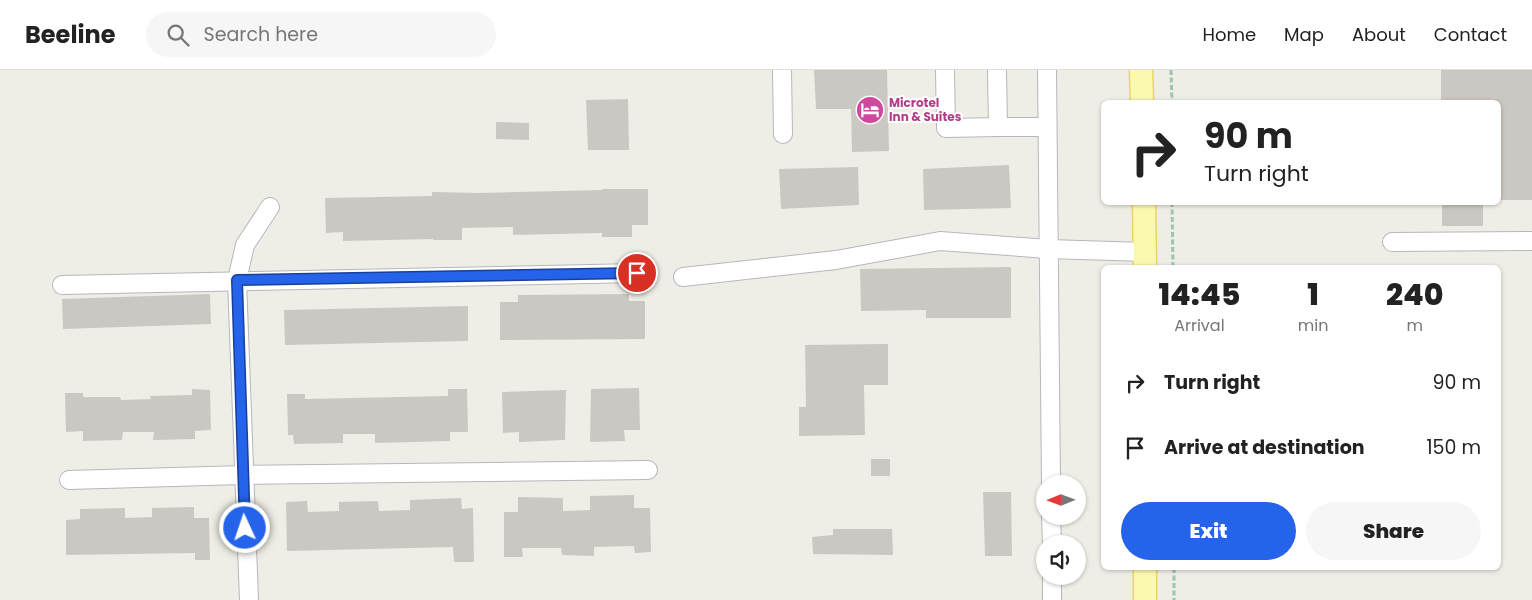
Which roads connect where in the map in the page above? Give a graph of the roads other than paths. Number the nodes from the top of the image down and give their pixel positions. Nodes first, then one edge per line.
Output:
1 (782, 70) edge
2 (945, 70) edge
3 (997, 70) edge
4 (1047, 70) edge
5 (1141, 70) edge
6 (1142, 100) edge
7 (1047, 127) junction
8 (998, 128) junction
9 (783, 134) dead end
10 (1144, 205) edge
11 (270, 207) dead end
12 (1532, 241) edge
13 (1392, 242) dead end
14 (1048, 249) junction
15 (1145, 260) edge
16 (637, 273) dead end
17 (683, 277) dead end
18 (237, 280) junction
19 (62, 285) dead end
20 (648, 470) dead end
21 (243, 474) junction
22 (1051, 475) edge
23 (69, 480) dead end
24 (1145, 570) edge
25 (1052, 585) edge
26 (249, 600) edge
27 (1052, 600) edge
28 (1145, 600) edge

1 - 9 street
2 - 8 street
3 - 8 street
4 - 7 street
5 - 6 main road
7 - 8 street
7 - 14 street
10 - 15 main road
11 - 18 street
12 - 13 street
14 - 15 street
14 - 17 street
14 - 22 street
16 - 18 street
18 - 19 street
18 - 21 street
20 - 21 street
21 - 23 street
21 - 26 street
24 - 28 main road
25 - 27 street

